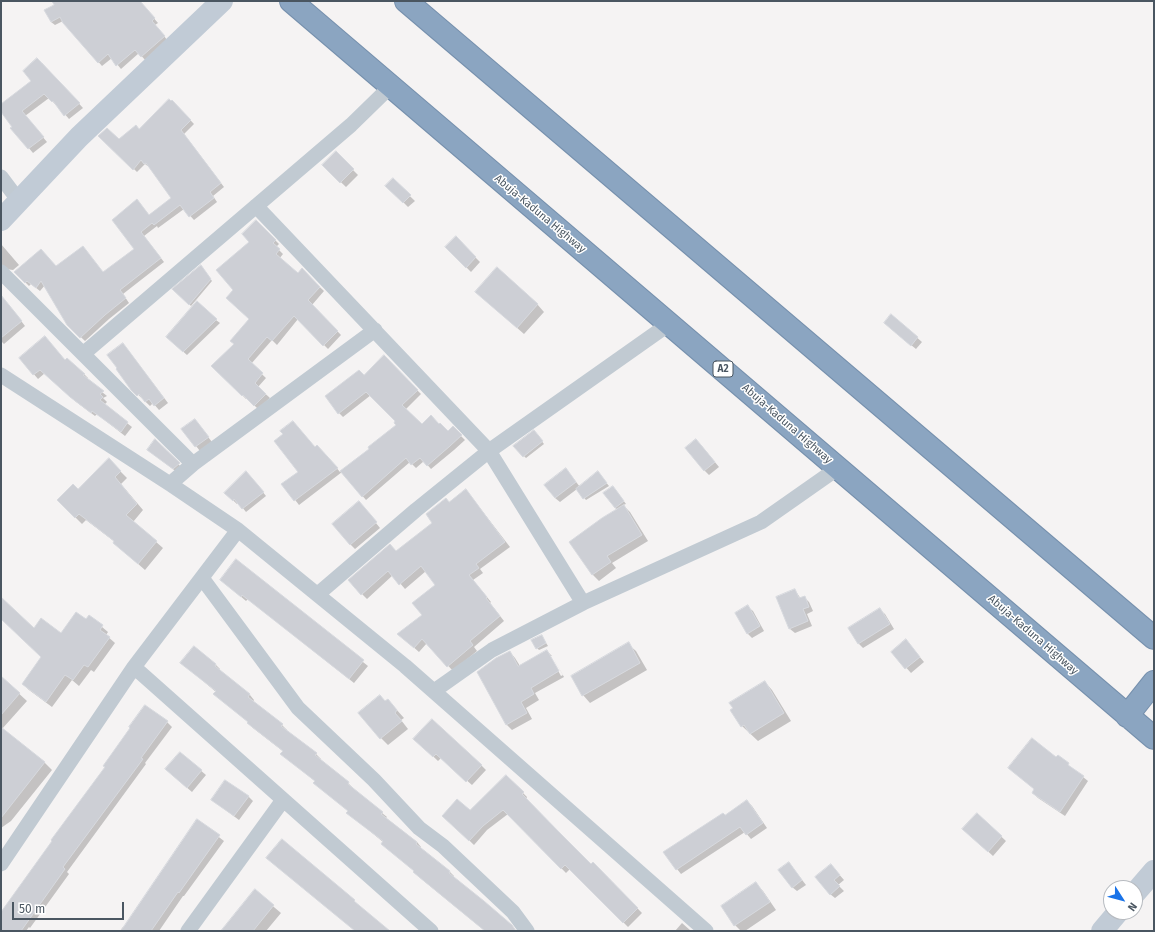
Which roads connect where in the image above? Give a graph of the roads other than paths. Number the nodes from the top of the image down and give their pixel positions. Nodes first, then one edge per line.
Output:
1 (222, 1) edge
2 (291, 1) edge
3 (406, 1) edge
4 (391, 86) junction
5 (1, 177) edge
6 (19, 201) junction
7 (256, 206) junction
8 (1, 220) edge
9 (1, 272) edge
10 (669, 324) junction
11 (374, 330) junction
12 (83, 354) junction
13 (1, 375) edge
14 (489, 451) junction
15 (193, 464) junction
16 (838, 468) junction
17 (170, 484) junction
18 (238, 530) junction
19 (202, 578) junction
20 (318, 594) junction
21 (583, 603) junction
22 (1154, 638) edge
23 (134, 667) junction
24 (1154, 682) edge
25 (434, 690) junction
26 (1128, 716) junction
27 (1154, 738) edge
28 (283, 800) junction
29 (1, 864) edge
30 (1154, 870) edge
31 (1143, 883) edge
32 (1111, 920) edge
33 (428, 930) edge
34 (188, 931) edge
35 (527, 931) edge
36 (706, 931) edge
37 (1102, 931) edge

1 - 6 street
2 - 4 highway, Abuja-Kaduna Highway / A2
3 - 22 highway
4 - 7 street
4 - 10 highway, Abuja-Kaduna Highway / A2
5 - 6 street
6 - 8 street
7 - 11 street
7 - 12 street
9 - 12 street
10 - 14 street
10 - 16 highway, Abuja-Kaduna Highway / A2
11 - 14 street
11 - 15 street
12 - 15 street
13 - 17 street
14 - 20 street
14 - 21 street
15 - 17 street
16 - 21 street
16 - 26 highway, Abuja-Kaduna Highway / A2
17 - 18 street
18 - 19 street
18 - 20 street
19 - 23 street
19 - 35 street
20 - 25 street
21 - 25 street
23 - 28 street
23 - 29 street
24 - 26 highway
25 - 36 street
26 - 27 highway, Abuja-Kaduna Highway / A2
28 - 33 street
28 - 34 street
30 - 31 street
32 - 37 street

